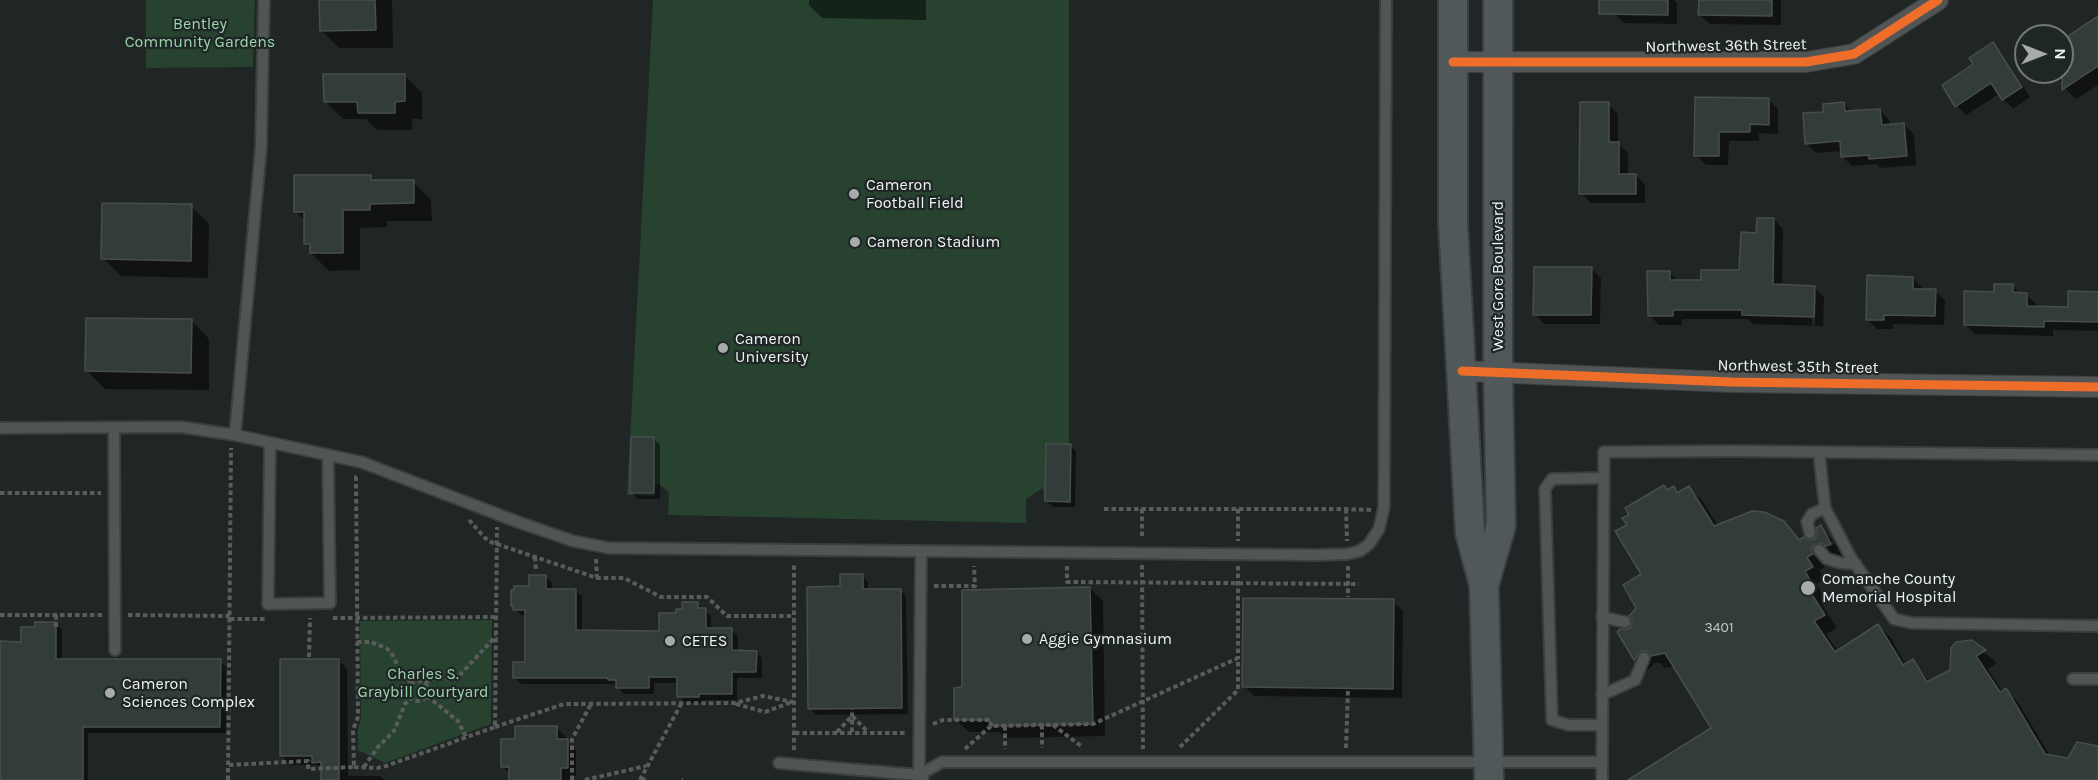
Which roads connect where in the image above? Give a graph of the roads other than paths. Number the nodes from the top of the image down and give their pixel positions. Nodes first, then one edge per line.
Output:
1 (264, 0) edge
2 (1386, 0) edge
3 (1453, 0) edge
4 (1498, 0) edge
5 (1938, 0) edge
6 (1453, 62) junction
7 (1498, 62) junction
8 (1462, 371) junction
9 (1498, 373) junction
10 (2098, 387) edge
11 (0, 428) edge
12 (114, 429) junction
13 (235, 435) junction
14 (270, 444) junction
15 (1819, 452) junction
16 (2098, 455) edge
17 (328, 456) junction
18 (1603, 478) junction
19 (1825, 507) junction
20 (1810, 533) dead end
21 (1819, 550) dead end
22 (921, 551) junction
23 (1856, 564) junction
24 (1484, 585) junction
25 (1602, 617) junction
26 (1625, 622) dead end
27 (2098, 626) edge
28 (115, 650) dead end
29 (1644, 658) dead end
30 (2073, 679) dead end
31 (2098, 679) edge
32 (1602, 695) junction
33 (1601, 725) junction
34 (1601, 762) junction
35 (779, 763) dead end
36 (1489, 771) edge
37 (921, 778) edge
38 (1602, 780) edge

1 - 13 lane
2 - 22 lane
3 - 6 main road, West Gore Boulevard
4 - 7 main road, West Gore Boulevard
5 - 7 street, Northwest 36th Street
6 - 7 street, Northwest 36th Street
6 - 8 main road, West Gore Boulevard
7 - 9 main road, West Gore Boulevard
8 - 9 street, Northwest 35th Street
8 - 24 main road, West Gore Boulevard
9 - 10 street, Northwest 35th Street
9 - 24 main road, West Gore Boulevard
11 - 12 lane
12 - 13 lane
12 - 28 lane
13 - 14 lane
14 - 17 lane
14 - 17 lane
15 - 16 lane
15 - 18 lane
15 - 19 lane
17 - 22 lane
18 - 25 lane
18 - 33 lane
19 - 20 lane
19 - 23 lane
21 - 23 lane
22 - 37 lane
23 - 27 lane
24 - 36 main road, West Gore Boulevard
25 - 26 lane
25 - 32 lane
29 - 32 lane
30 - 31 lane
32 - 33 lane
33 - 34 lane
34 - 36 lane
34 - 38 lane
35 - 37 lane
36 - 37 lane

